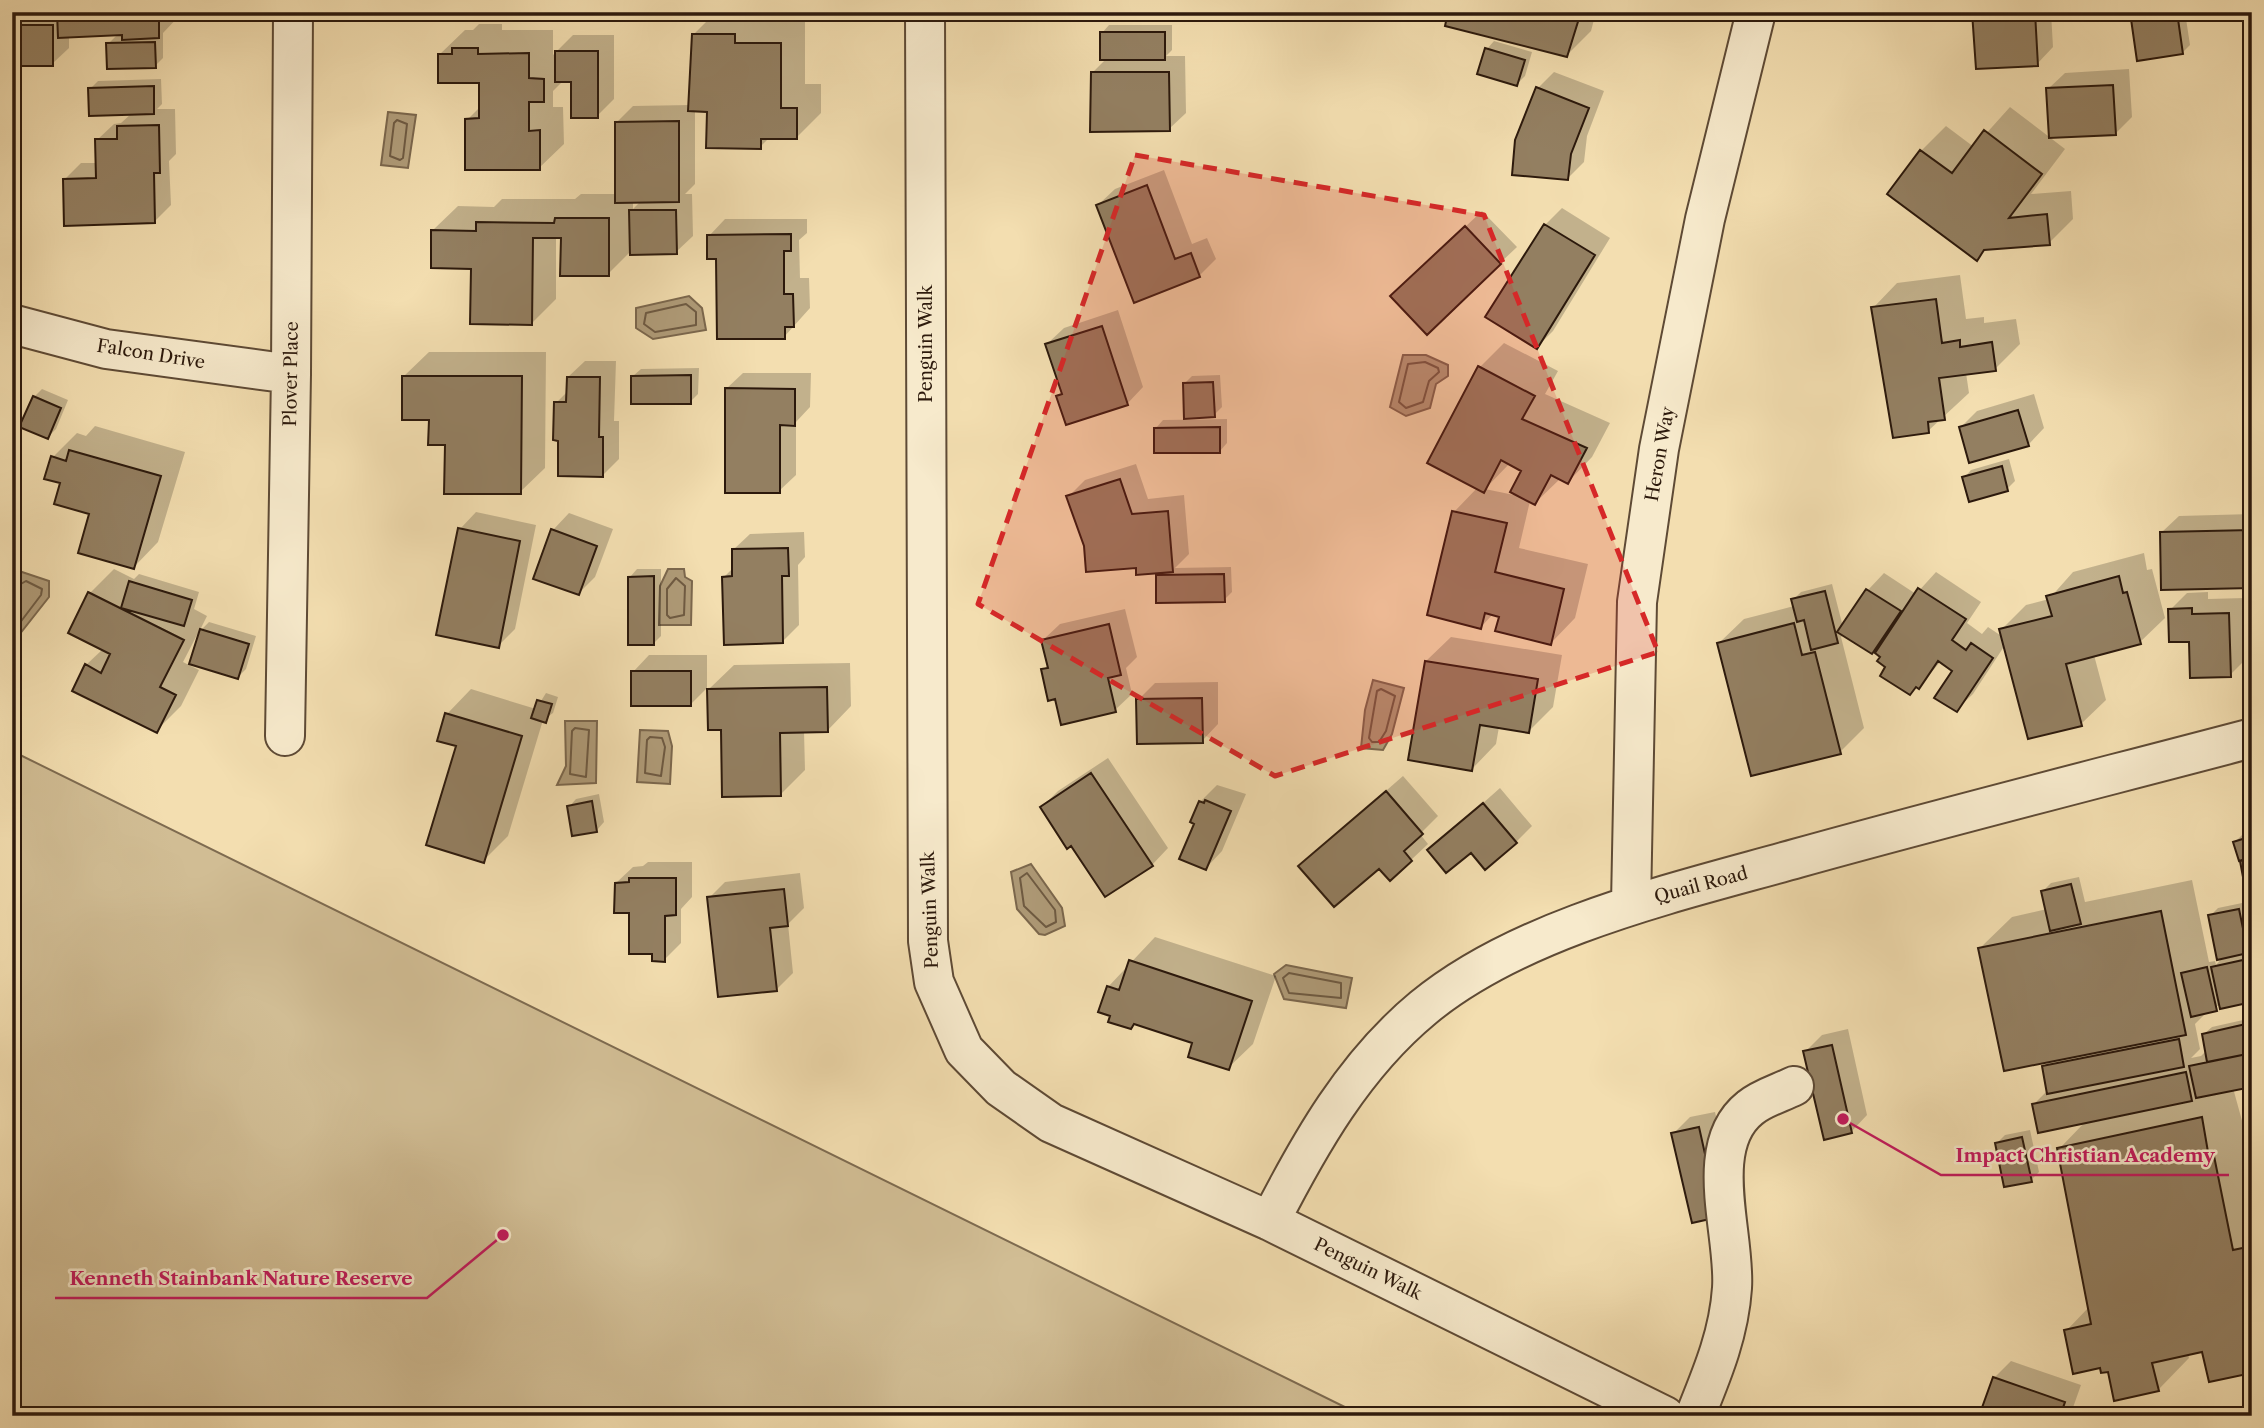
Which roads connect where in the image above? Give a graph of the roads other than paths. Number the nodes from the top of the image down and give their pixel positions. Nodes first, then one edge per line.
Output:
1 (293, 12) edge
2 (925, 12) edge
3 (1756, 12) edge
4 (12, 324) edge
5 (291, 373) junction
6 (285, 736) dead end
7 (2252, 738) edge
8 (1632, 904) junction
9 (1794, 1086) dead end
10 (1270, 1221) junction
11 (1665, 1416) edge
12 (1695, 1416) edge

1 - 5 street, Plover Place
2 - 10 street, Penguin Walk
3 - 8 street, Heron Way
4 - 5 street, Falcon Drive
5 - 6 street, Plover Place
7 - 8 street, Quail Road
8 - 10 street, Quail Road
9 - 12 street
10 - 11 street, Penguin Walk

